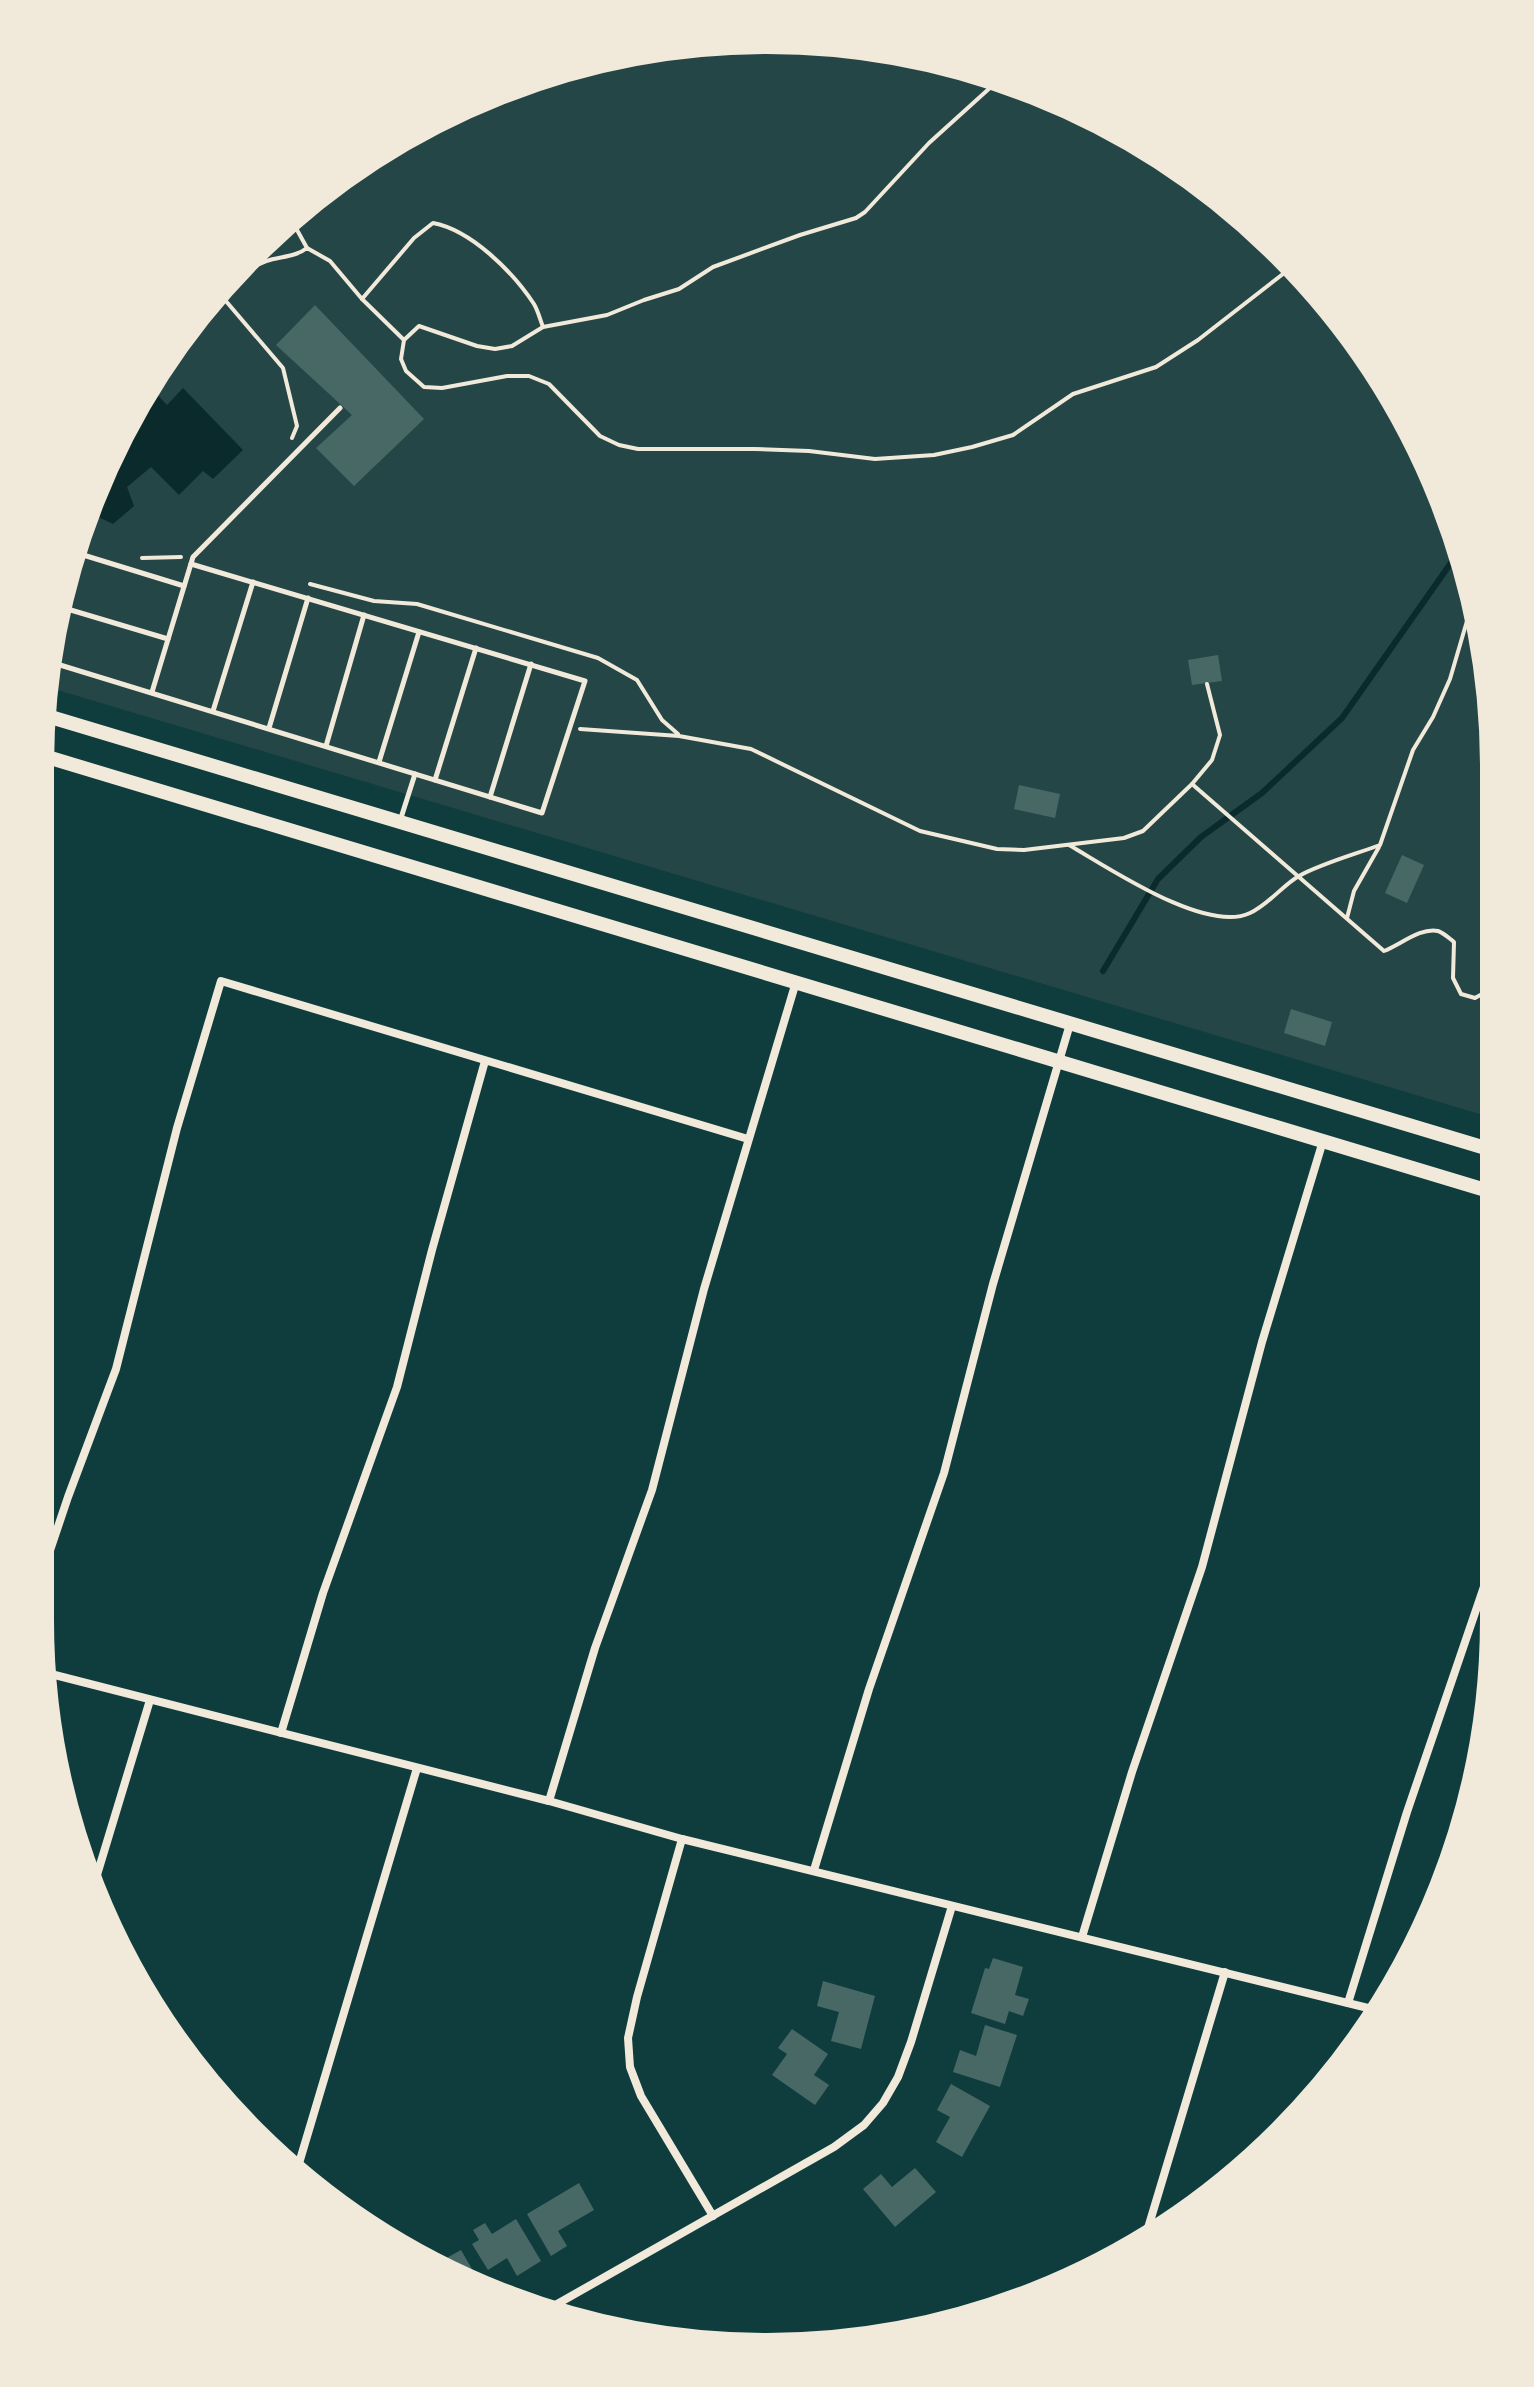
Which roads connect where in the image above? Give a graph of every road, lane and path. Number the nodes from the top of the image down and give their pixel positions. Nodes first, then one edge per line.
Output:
1 (990, 88) edge
2 (296, 229) edge
3 (307, 248) junction
4 (258, 265) edge
5 (1284, 273) edge
6 (362, 299) junction
7 (225, 301) edge
8 (543, 327) junction
9 (404, 340) junction
10 (340, 408) dead end
11 (291, 441) dead end
12 (84, 555) edge
13 (191, 564) junction
14 (253, 582) junction
15 (184, 586) junction
16 (308, 598) junction
17 (70, 610) edge
18 (364, 615) junction
19 (1467, 622) edge
20 (419, 632) junction
21 (168, 639) junction
22 (476, 648) junction
23 (531, 664) junction
24 (60, 665) edge
25 (1207, 684) dead end
26 (152, 692) junction
27 (213, 711) junction
28 (54, 718) edge
29 (269, 728) junction
30 (577, 729) dead end
31 (326, 746) junction
32 (52, 759) edge
33 (379, 762) junction
34 (415, 774) junction
35 (435, 780) junction
36 (1192, 784) junction
37 (490, 797) junction
38 (400, 822) junction
39 (1069, 845) junction
40 (1380, 845) junction
41 (1298, 876) junction
42 (1346, 919) junction
43 (796, 982) junction
44 (1482, 994) edge
45 (1070, 1024) junction
46 (485, 1061) junction
47 (1059, 1061) junction
48 (748, 1139) junction
49 (1323, 1141) junction
50 (1482, 1147) edge
51 (1482, 1189) edge
52 (52, 1544) edge
53 (1482, 1595) edge
54 (55, 1675) edge
55 (150, 1700) junction
56 (281, 1733) junction
57 (417, 1768) junction
58 (549, 1801) junction
59 (682, 1839) junction
60 (814, 1870) junction
61 (98, 1872) edge
62 (952, 1906) junction
63 (1082, 1937) junction
64 (1225, 1972) junction
65 (1348, 2003) junction
66 (1368, 2008) edge
67 (300, 2161) edge
68 (713, 2216) junction
69 (1149, 2224) edge
70 (558, 2304) edge

1 - 8 path
2 - 3 path
3 - 4 path
3 - 6 path
5 - 9 path
6 - 8 path
6 - 9 path
7 - 11 path
8 - 9 path
10 - 13 lane
12 - 15 lane
13 - 14 lane
13 - 15 lane
14 - 16 lane
14 - 27 lane
15 - 21 lane
16 - 18 lane
16 - 29 lane
17 - 21 lane
18 - 20 lane
18 - 31 lane
19 - 40 path
20 - 22 lane
20 - 33 lane
21 - 26 lane
22 - 23 lane
22 - 35 lane
23 - 37 lane
23 - 37 lane
24 - 26 lane
25 - 36 path
26 - 27 lane
27 - 29 lane
28 - 38 main road
29 - 31 lane
30 - 39 path
31 - 33 lane
32 - 43 main road
33 - 34 lane
34 - 35 lane
34 - 38 lane
35 - 37 lane
36 - 39 path
36 - 41 path
38 - 45 main road
39 - 41 path
40 - 41 path
40 - 42 path
41 - 42 path
42 - 44 path
43 - 47 main road
43 - 48 street
45 - 47 street
45 - 50 main road
46 - 48 street
46 - 52 street
46 - 56 street
47 - 49 main road
47 - 60 street
48 - 58 street
49 - 51 main road
49 - 63 street
53 - 65 street
54 - 55 street
55 - 56 street
55 - 61 street
56 - 57 street
57 - 58 street
57 - 67 street
58 - 59 street
59 - 60 street
59 - 68 street
60 - 62 street
62 - 63 street
62 - 68 street
63 - 64 street
64 - 65 street
64 - 69 street
65 - 66 street
68 - 70 street

